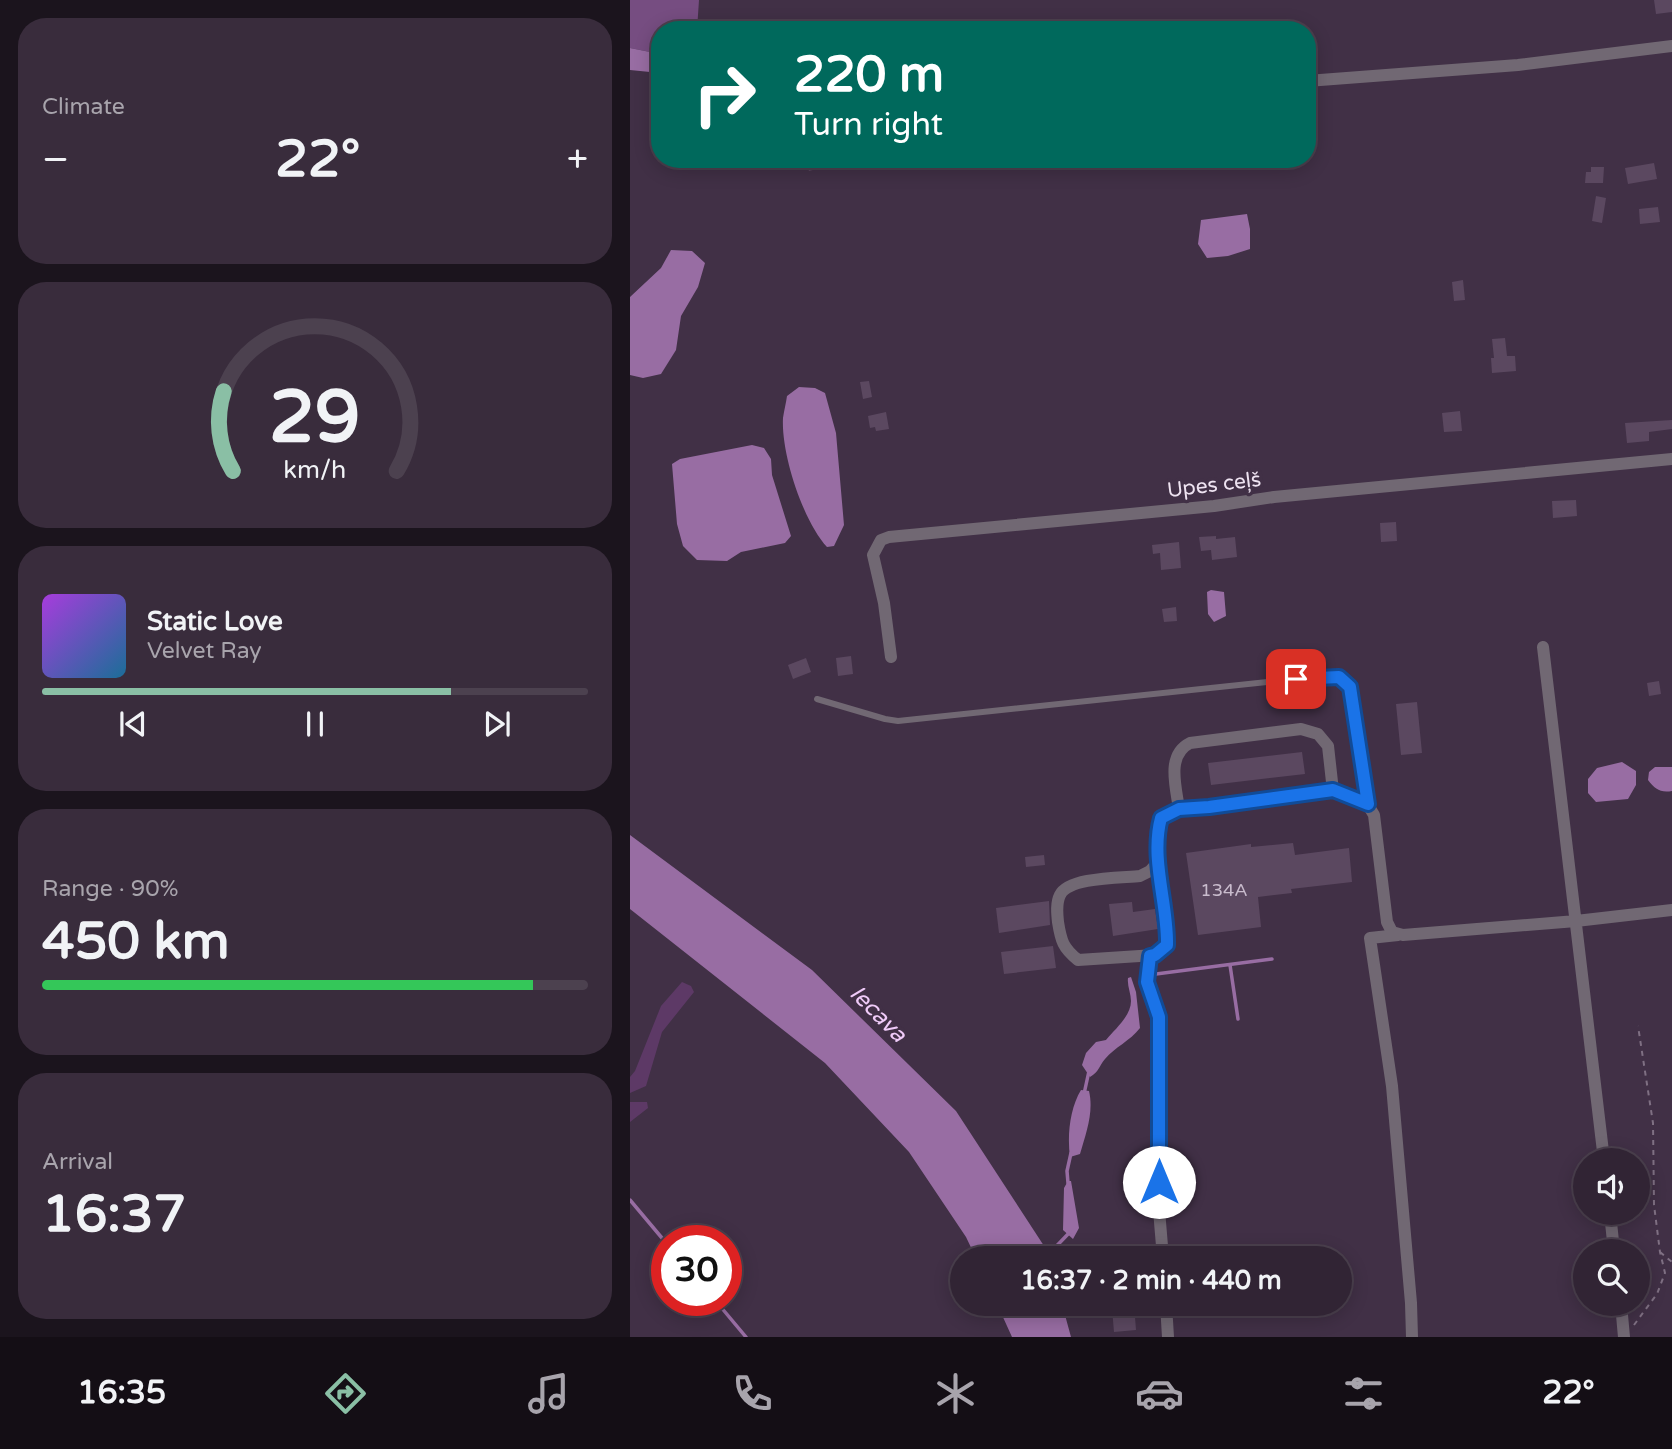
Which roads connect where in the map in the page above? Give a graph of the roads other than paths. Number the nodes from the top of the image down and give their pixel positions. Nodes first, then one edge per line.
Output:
1 (1672, 46) edge
2 (1316, 80) edge
3 (1672, 459) edge
4 (1543, 647) dead end
5 (891, 657) dead end
6 (817, 699) dead end
7 (1333, 790) junction
8 (1368, 804) junction
9 (1179, 809) junction
10 (1158, 861) junction
11 (1672, 910) edge
12 (1576, 921) junction
13 (1404, 935) junction
14 (1150, 956) junction
15 (1603, 1148) edge
16 (1162, 1246) edge
17 (1167, 1316) edge
18 (1168, 1337) edge
19 (1412, 1337) edge

1 - 2 street
3 - 5 street, Upes ceļš
4 - 12 street
6 - 8 lane
7 - 8 street
7 - 9 street
7 - 9 street
8 - 13 street
9 - 10 street
10 - 14 street
10 - 14 street
11 - 12 street
12 - 13 street
12 - 15 street
13 - 19 street
14 - 16 street
17 - 18 street

